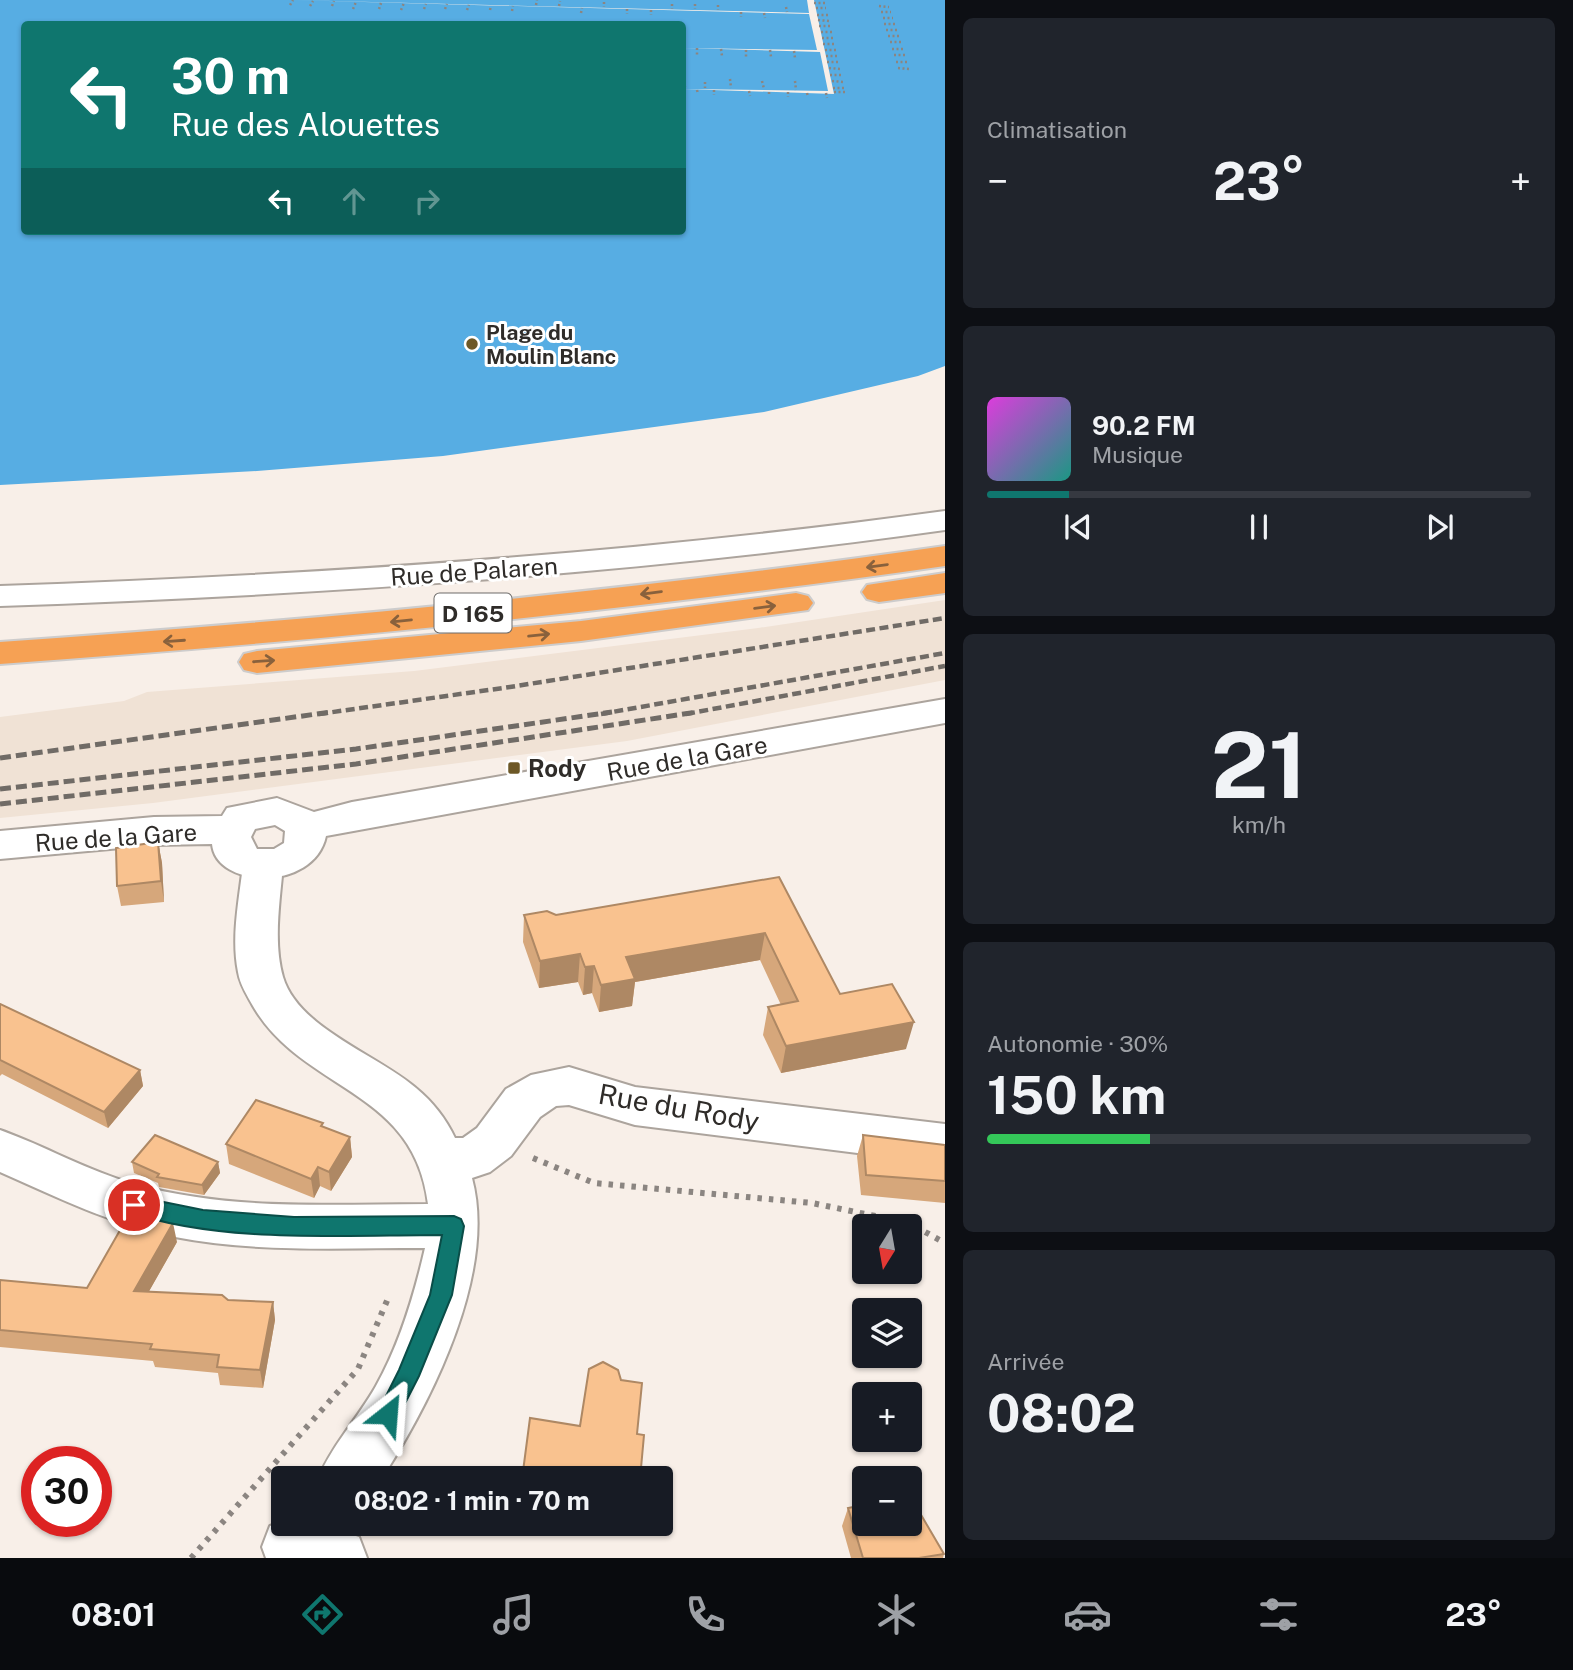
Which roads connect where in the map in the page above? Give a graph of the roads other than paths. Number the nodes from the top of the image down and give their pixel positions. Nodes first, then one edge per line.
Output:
1 (945, 520) edge
2 (945, 556) edge
3 (945, 583) edge
4 (0, 596) edge
5 (0, 653) edge
6 (0, 679) edge
7 (945, 711) edge
8 (305, 828) junction
9 (231, 830) junction
10 (0, 845) edge
11 (263, 865) junction
12 (945, 1144) edge
13 (0, 1150) edge
14 (442, 1159) junction
15 (434, 1226) junction
16 (356, 1466) edge

1 - 4 street, Rue de Palaren
2 -> 5 highway, D 165
6 -> 3 highway, D 165
7 - 8 street, Rue de la Gare
8 - 9 street, Rue de la Gare
8 - 11 street
9 - 10 street, Rue de la Gare
9 - 11 street, Rue de la Gare
11 - 14 street
12 - 14 street, Rue du Rody
13 - 15 street
14 - 15 street
15 - 16 street

